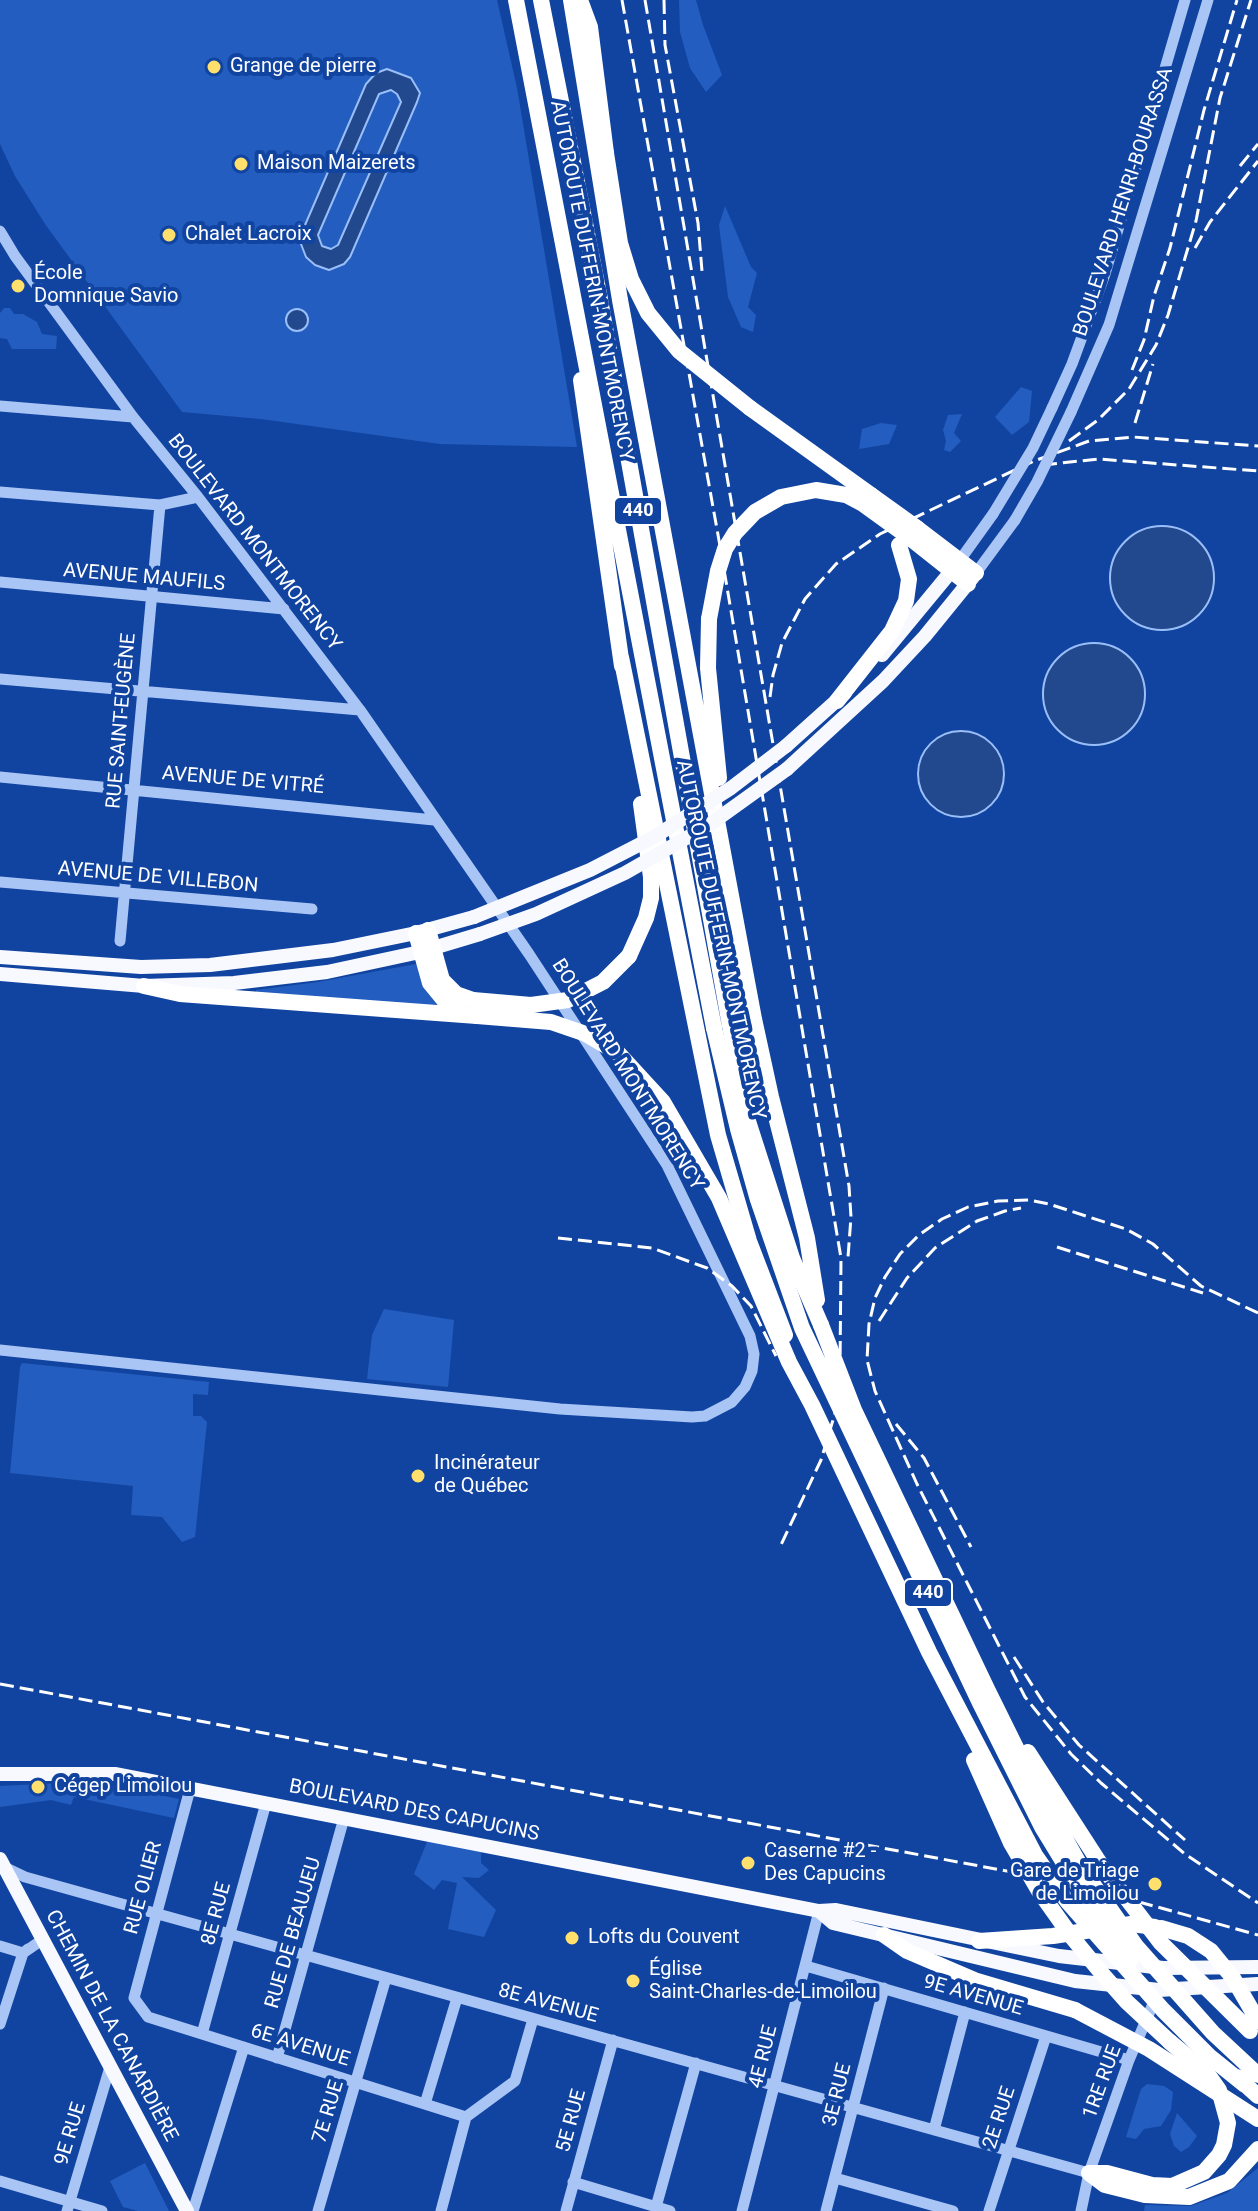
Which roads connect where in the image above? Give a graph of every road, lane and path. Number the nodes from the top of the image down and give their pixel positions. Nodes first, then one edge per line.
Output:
1 (516, 0) edge
2 (541, 0) edge
3 (571, 0) edge
4 (580, 0) edge
5 (1185, 0) edge
6 (1208, 0) edge
7 (0, 231) edge
8 (577, 315) junction
9 (0, 406) edge
10 (133, 417) junction
11 (0, 492) edge
12 (198, 497) junction
13 (160, 505) junction
14 (909, 537) junction
15 (956, 566) junction
16 (972, 579) junction
17 (0, 582) edge
18 (151, 598) junction
19 (284, 609) junction
20 (621, 657) junction
21 (0, 679) edge
22 (143, 691) junction
23 (837, 701) junction
24 (360, 710) junction
25 (0, 777) edge
26 (135, 789) junction
27 (434, 820) junction
28 (0, 882) edge
29 (124, 893) junction
30 (312, 909) dead end
31 (736, 919) junction
32 (422, 932) junction
33 (120, 941) dead end
34 (427, 950) junction
35 (0, 957) edge
36 (0, 974) edge
37 (144, 986) junction
38 (473, 1010) junction
39 (715, 1027) junction
40 (821, 1325) junction
41 (0, 1350) edge
42 (812, 1405) junction
43 (929, 1652) junction
44 (987, 1689) junction
45 (0, 1774) edge
46 (190, 1789) junction
47 (266, 1803) junction
48 (344, 1818) junction
49 (1, 1864) edge
50 (819, 1911) junction
51 (156, 1914) junction
52 (231, 1934) junction
53 (884, 1935) junction
54 (42, 1940) junction
55 (979, 1941) junction
56 (0, 1946) edge
57 (23, 1953) junction
58 (307, 1955) junction
59 (806, 1966) junction
60 (1258, 1967) edge
61 (1163, 1968) junction
62 (386, 1978) junction
63 (1258, 1984) edge
64 (884, 1988) junction
65 (1175, 1988) junction
66 (1159, 1990) junction
67 (134, 1998) joint
68 (457, 1998) junction
69 (1152, 2006) junction
70 (965, 2012) junction
71 (533, 2019) junction
72 (0, 2024) edge
73 (1255, 2031) edge
74 (202, 2034) junction
75 (1046, 2036) junction
76 (613, 2040) junction
77 (244, 2047) junction
78 (277, 2058) junction
79 (1129, 2060) junction
80 (696, 2063) junction
81 (110, 2067) junction
82 (357, 2083) junction
83 (776, 2084) junction
84 (1254, 2085) edge
85 (425, 2104) junction
86 (854, 2107) junction
87 (466, 2117) junction
88 (1258, 2119) edge
89 (934, 2130) junction
90 (1258, 2149) edge
91 (1009, 2150) junction
92 (1089, 2173) junction
93 (835, 2178) junction
94 (0, 2181) edge
95 (573, 2182) junction
96 (68, 2206) edge
97 (656, 2207) junction
98 (102, 2211) edge
99 (187, 2211) edge
100 (193, 2211) edge
101 (318, 2211) edge
102 (441, 2211) edge
103 (566, 2211) edge
104 (670, 2211) edge
105 (742, 2211) edge
106 (826, 2211) edge
107 (953, 2211) edge
108 (989, 2211) edge
109 (1081, 2211) edge

1 - 8 highway, AUTOROUTE DUFFERIN-MONTMORENCY / 440
2 - 39 highway, AUTOROUTE DUFFERIN-MONTMORENCY / 440
3 - 31 highway
4 - 14 highway, bridge
5 - 15 street, BOULEVARD HENRI-BOURASSA, bridge
6 - 16 street, BOULEVARD HENRI-BOURASSA, bridge
7 - 10 street, BOULEVARD MONTMORENCY
8 - 20 highway
8 - 39 highway, AUTOROUTE DUFFERIN-MONTMORENCY / 440
9 - 10 street
10 - 12 street, BOULEVARD MONTMORENCY
11 - 13 street
12 - 13 street
12 - 19 street, BOULEVARD MONTMORENCY
13 - 18 street, RUE SAINT-EUGÈNE
14 - 15 highway
14 - 23 highway
14 - 31 highway, bridge
15 - 16 highway
15 - 23 main road, BOULEVARD HENRI-BOURASSA
16 - 34 main road, BOULEVARD HENRI-BOURASSA, bridge
17 - 18 street, AVENUE MAUFILS
18 - 19 street, AVENUE MAUFILS
18 - 22 street, RUE SAINT-EUGÈNE
19 - 24 street, BOULEVARD MONTMORENCY
20 - 38 highway, bridge
20 - 39 highway
21 - 22 street
22 - 24 street
22 - 26 street, RUE SAINT-EUGÈNE
23 - 32 main road, BOULEVARD HENRI-BOURASSA, bridge
24 - 27 street, BOULEVARD MONTMORENCY
25 - 26 street, AVENUE DE VITRÉ
26 - 27 street, AVENUE DE VITRÉ
26 - 29 street, RUE SAINT-EUGÈNE
27 - 41 street, BOULEVARD MONTMORENCY
28 - 29 street, AVENUE DE VILLEBON
29 - 30 street, AVENUE DE VILLEBON
29 - 33 street, RUE SAINT-EUGÈNE
31 - 40 highway
32 - 34 highway
32 - 35 main road, BOULEVARD HENRI-BOURASSA
34 - 37 main road, BOULEVARD HENRI-BOURASSA
34 - 38 highway
36 - 37 main road, BOULEVARD HENRI-BOURASSA
37 - 38 highway
38 - 42 highway, bridge
39 - 40 highway, AUTOROUTE DUFFERIN-MONTMORENCY / 440
39 - 42 highway, bridge
39 - 84 highway, AUTOROUTE DUFFERIN-MONTMORENCY / 440, bridge
40 - 44 highway, AUTOROUTE DUFFERIN-MONTMORENCY / 440, bridge
42 - 43 highway, bridge
43 - 84 highway, bridge
43 - 92 highway, bridge
44 - 73 highway, bridge
44 - 84 highway, AUTOROUTE DUFFERIN-MONTMORENCY / 440, bridge
45 - 46 main road, BOULEVARD DES CAPUCINS
46 - 47 main road, BOULEVARD DES CAPUCINS
46 - 51 street, RUE OLIER
47 - 48 main road, BOULEVARD DES CAPUCINS
47 - 52 street, 8E RUE
48 - 50 main road, BOULEVARD DES CAPUCINS
48 - 58 street, RUE DE BEAUJEU
49 - 51 street, 8E AVENUE
49 - 54 main road, CHEMIN DE LA CANARDIÈRE
50 - 53 main road, BOULEVARD DES CAPUCINS
50 - 55 main road, BOULEVARD DES CAPUCINS
50 - 59 street, 4E RUE
51 - 52 street, 8E AVENUE
51 - 67 street, RUE OLIER
52 - 58 street, 8E AVENUE
52 - 74 street, 8E RUE
53 - 66 main road, BOULEVARD DES CAPUCINS
53 - 88 highway, bridge
54 - 57 street
54 - 81 main road, CHEMIN DE LA CANARDIÈRE
55 - 61 main road, BOULEVARD DES CAPUCINS
55 - 73 highway, bridge
56 - 57 street
57 - 72 street
58 - 62 street, 8E AVENUE
58 - 78 street, RUE DE BEAUJEU
59 - 64 street, 9E AVENUE
59 - 83 street, 4E RUE
60 - 61 main road, BOULEVARD DES CAPUCINS
61 - 66 street, 1RE RUE
62 - 68 street, 8E AVENUE
62 - 82 street, 7E RUE
63 - 65 main road, BOULEVARD DES CAPUCINS
64 - 70 street, 9E AVENUE
64 - 86 street, 3E RUE
65 - 66 main road, BOULEVARD DES CAPUCINS
65 - 69 main road
66 - 69 street, 1RE RUE
67 - 74 street, 6E AVENUE
68 - 71 street, 8E AVENUE
68 - 85 street
69 - 79 street, 1RE RUE
70 - 75 street, 9E AVENUE
70 - 89 street
71 - 76 street, 8E AVENUE
71 - 87 street
74 - 77 street, 6E AVENUE
75 - 79 street, 9E AVENUE
75 - 91 street, 2E RUE
76 - 80 street, 8E AVENUE
76 - 95 street, 5E RUE
77 - 78 street, 6E AVENUE
77 - 100 street
78 - 82 street, 6E AVENUE
79 - 92 street, 1RE RUE
80 - 83 street, 8E AVENUE
80 - 97 street
81 - 96 street, 9E RUE
81 - 99 main road, CHEMIN DE LA CANARDIÈRE
82 - 85 street, 6E AVENUE
82 - 101 street, 7E RUE
83 - 86 street, 8E AVENUE
83 - 105 street, 4E RUE
85 - 87 street, 6E AVENUE
86 - 89 street, 8E AVENUE
86 - 93 street, 3E RUE
87 - 102 street
89 - 91 street, 8E AVENUE
90 - 92 highway
91 - 92 street, 8E AVENUE
91 - 108 street, 2E RUE
92 - 109 street, 1RE RUE
93 - 106 street, 3E RUE
93 - 107 street
94 - 96 street
95 - 97 street
95 - 103 street, 5E RUE
96 - 98 street
97 - 104 street

